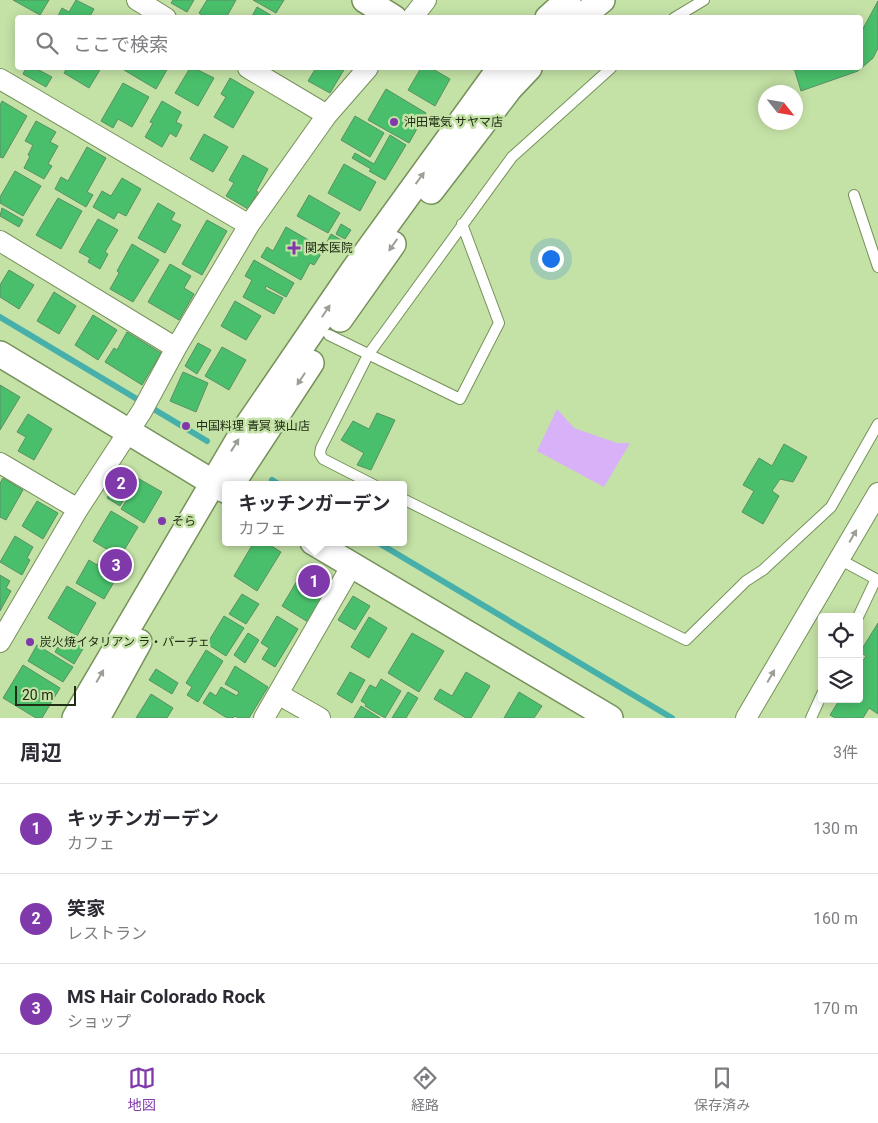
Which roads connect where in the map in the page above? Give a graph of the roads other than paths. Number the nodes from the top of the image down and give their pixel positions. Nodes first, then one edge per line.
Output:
1 (137, 0) edge
2 (365, 0) edge
3 (426, 0) edge
4 (568, 0) edge
5 (602, 0) edge
6 (704, 0) edge
7 (161, 15) edge
8 (389, 15) edge
9 (414, 15) edge
10 (551, 15) edge
11 (584, 15) edge
12 (679, 15) edge
13 (251, 70) edge
14 (366, 70) edge
15 (527, 70) edge
16 (609, 70) edge
17 (489, 72) edge
18 (0, 79) edge
19 (327, 115) junction
20 (854, 195) dead end
21 (462, 224) junction
22 (249, 225) junction
23 (0, 241) edge
24 (878, 267) edge
25 (329, 335) junction
26 (176, 348) junction
27 (0, 354) edge
28 (368, 356) junction
29 (141, 412) junction
30 (878, 424) edge
31 (0, 463) edge
32 (225, 481) edge
33 (227, 481) edge
34 (366, 481) edge
35 (222, 486) edge
36 (222, 489) edge
37 (222, 489) edge
38 (878, 493) edge
39 (407, 501) edge
40 (78, 509) junction
41 (320, 546) edge
42 (839, 559) junction
43 (352, 565) junction
44 (860, 613) edge
45 (0, 642) edge
46 (278, 694) junction
47 (818, 703) edge
48 (75, 718) edge
49 (98, 718) edge
50 (264, 718) edge
51 (320, 718) edge
52 (610, 718) edge
53 (746, 718) edge
54 (811, 718) edge

1 - 7 street
2 - 8 street
3 - 9 street
4 - 10 street
5 - 11 street
6 - 12 lane
13 - 19 street
14 - 19 street
15 -> 25 street
16 - 21 lane
32 -> 17 street
18 - 22 street
19 - 22 street
20 - 24 lane
21 - 28 lane
21 - 28 lane
22 - 26 street
23 - 26 street
25 - 28 lane
25 -> 33 street
26 - 29 street
27 - 29 street
28 - 34 lane
29 - 35 street
29 - 40 street
30 - 39 lane
31 - 40 street
48 -> 36 street
37 - 49 street
42 -> 38 street
40 - 45 street
41 - 43 street
42 - 44 lane
53 -> 42 street
43 - 46 street
43 - 52 street
46 - 50 street
46 - 51 street
47 - 54 lane

